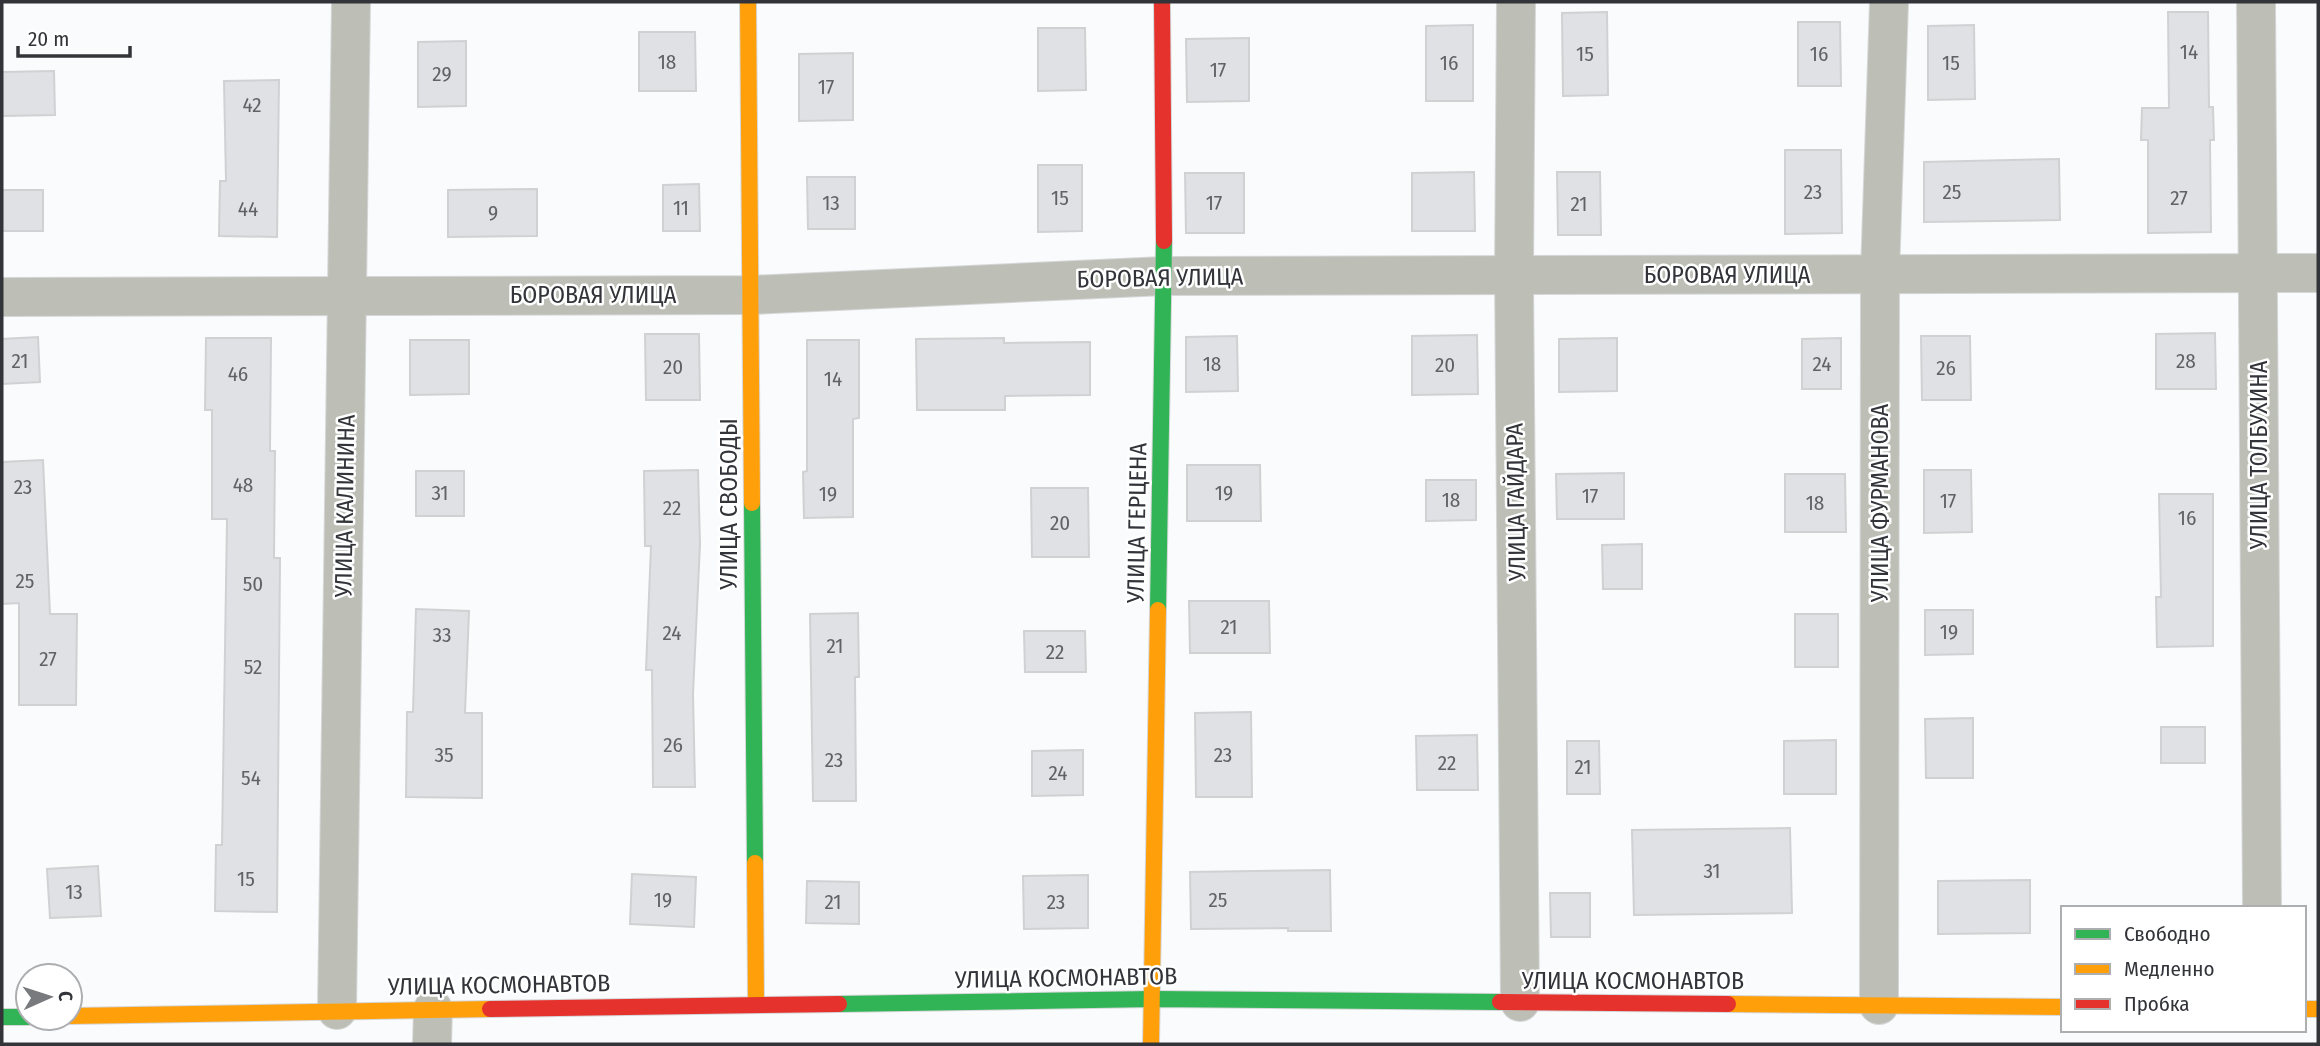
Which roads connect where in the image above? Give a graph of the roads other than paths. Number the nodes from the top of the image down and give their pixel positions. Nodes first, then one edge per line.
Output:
1 (351, 2) edge
2 (748, 2) edge
3 (1162, 2) edge
4 (1516, 2) edge
5 (1889, 2) edge
6 (2256, 2) edge
7 (2257, 273) junction
8 (2318, 273) edge
9 (1880, 274) junction
10 (1514, 275) junction
11 (1164, 276) junction
12 (750, 295) junction
13 (348, 296) junction
14 (2, 297) edge
15 (2262, 906) edge
16 (1153, 999) junction
17 (1520, 1002) junction
18 (756, 1005) junction
19 (1879, 1005) junction
20 (2061, 1007) edge
21 (337, 1010) junction
22 (84, 1016) edge
23 (433, 1027) edge
24 (1151, 1044) edge

1 - 13 street, УЛИЦА КАЛИНИНА
2 - 12 street, УЛИЦА СВОБОДЫ
3 - 11 street, УЛИЦА ГЕРЦЕНА
4 - 10 street, УЛИЦА ГАЙДАРА
5 - 9 street, УЛИЦА ФУРМАНОВА
6 - 7 street, УЛИЦА ТОЛБУХИНА
7 - 8 street, БОРОВАЯ УЛИЦА
7 - 9 street, БОРОВАЯ УЛИЦА
7 - 15 street, УЛИЦА ТОЛБУХИНА
9 - 10 street, БОРОВАЯ УЛИЦА
9 - 19 street, УЛИЦА ФУРМАНОВА
10 - 11 street, БОРОВАЯ УЛИЦА
10 - 17 street, УЛИЦА ГАЙДАРА
11 - 12 street, БОРОВАЯ УЛИЦА
11 - 16 street, УЛИЦА ГЕРЦЕНА
12 - 13 street, БОРОВАЯ УЛИЦА
12 - 18 street, УЛИЦА СВОБОДЫ
13 - 14 street, БОРОВАЯ УЛИЦА
13 - 21 street, УЛИЦА КАЛИНИНА
16 - 17 street, УЛИЦА КОСМОНАВТОВ
16 - 18 street, УЛИЦА КОСМОНАВТОВ
16 - 24 street, УЛИЦА ГЕРЦЕНА
17 - 19 street, УЛИЦА КОСМОНАВТОВ
18 - 23 street, УЛИЦА КОСМОНАВТОВ
19 - 20 street, УЛИЦА КОСМОНАВТОВ
21 - 22 street, УЛИЦА КОСМОНАВТОВ
21 - 23 street, УЛИЦА КОСМОНАВТОВ

